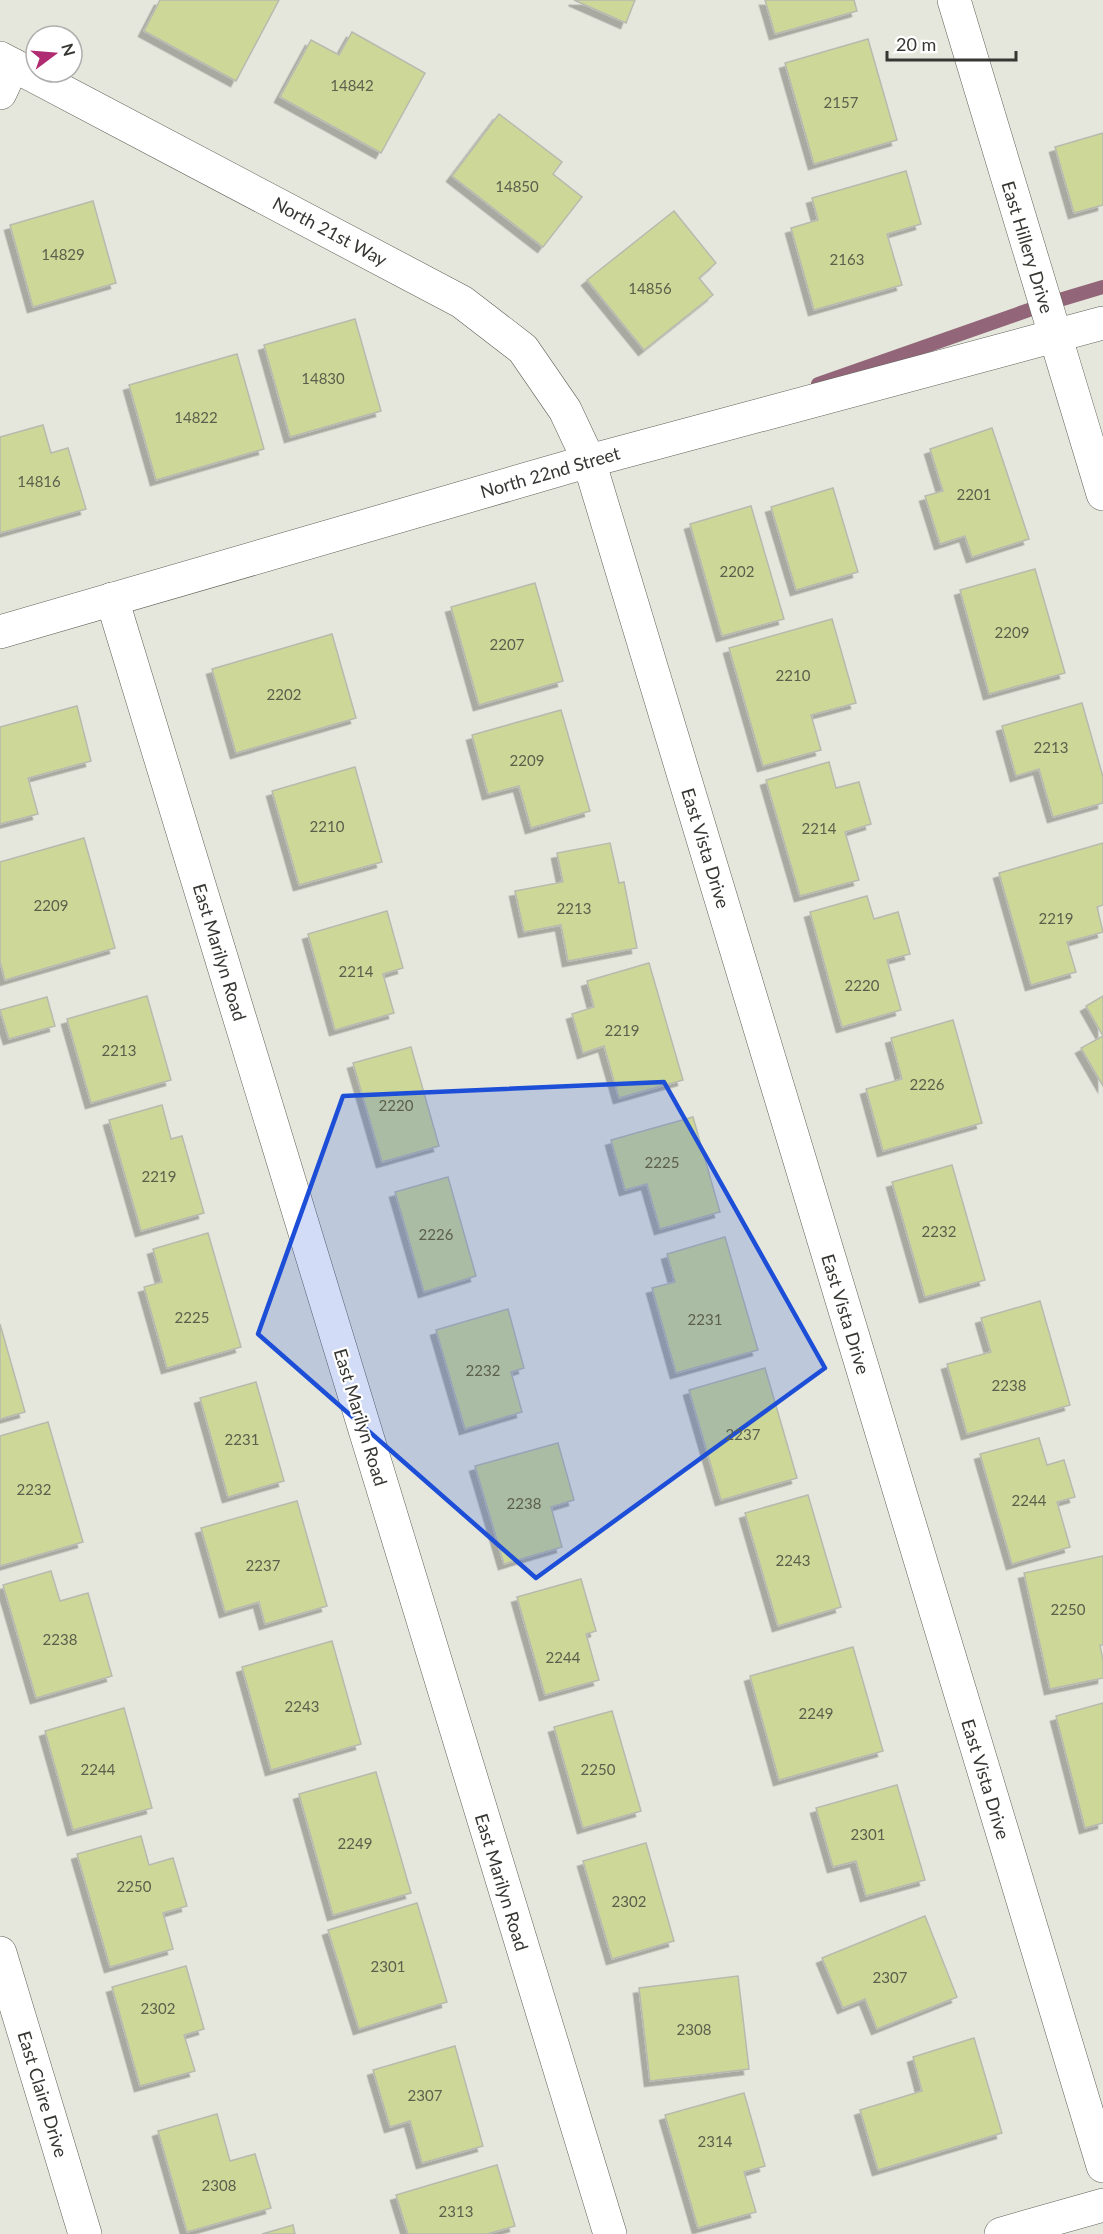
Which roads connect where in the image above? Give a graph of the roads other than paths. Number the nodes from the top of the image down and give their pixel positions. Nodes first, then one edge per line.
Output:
1 (954, 0) edge
2 (4, 72) edge
3 (1103, 323) edge
4 (1055, 337) junction
5 (589, 461) junction
6 (1103, 494) edge
7 (112, 599) junction
8 (0, 632) edge
9 (0, 1953) edge
10 (1103, 2166) edge
11 (1103, 2205) edge
12 (85, 2234) edge
13 (610, 2234) edge
14 (1001, 2234) edge

1 - 4 street, East Hillery Drive
2 - 5 street, North 21st Way
3 - 4 street, North 22nd Street
4 - 5 street, North 22nd Street
4 - 6 street, East Hillery Drive
5 - 7 street, North 22nd Street
5 - 10 street, East Vista Drive
7 - 8 street, North 22nd Street
7 - 13 street, East Marilyn Road
9 - 12 street, East Claire Drive
11 - 14 street

